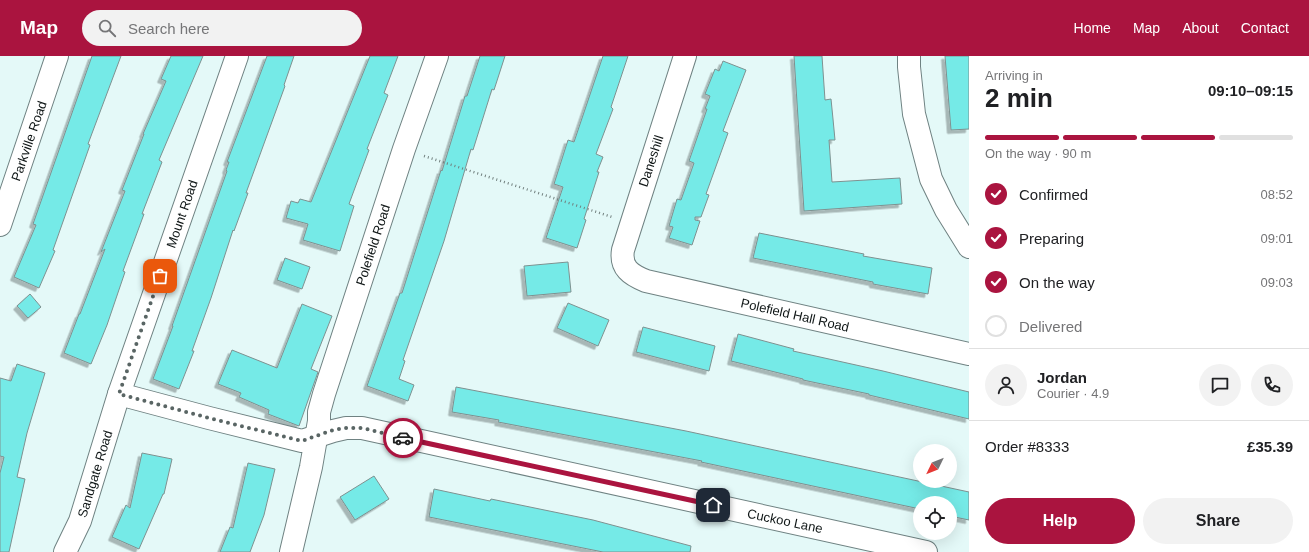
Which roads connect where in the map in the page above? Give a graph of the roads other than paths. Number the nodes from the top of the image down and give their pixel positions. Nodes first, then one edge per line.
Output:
1 (57, 56) edge
2 (237, 56) edge
3 (437, 56) edge
4 (685, 56) edge
5 (909, 56) edge
6 (0, 225) edge
7 (969, 247) edge
8 (625, 267) joint
9 (969, 354) edge
10 (119, 394) junction
11 (316, 436) junction
12 (65, 552) edge
13 (291, 552) edge
14 (926, 552) edge

1 - 6 street, Parkville Road
2 - 10 street, Mount Road
3 - 11 street, Polefield Road
4 - 8 street, Daneshill
5 - 7 street
8 - 9 street, Polefield Hall Road
10 - 11 street, Cuckoo Lane
10 - 12 street, Sandgate Road
11 - 13 street, Polefield Road
11 - 14 street, Cuckoo Lane

